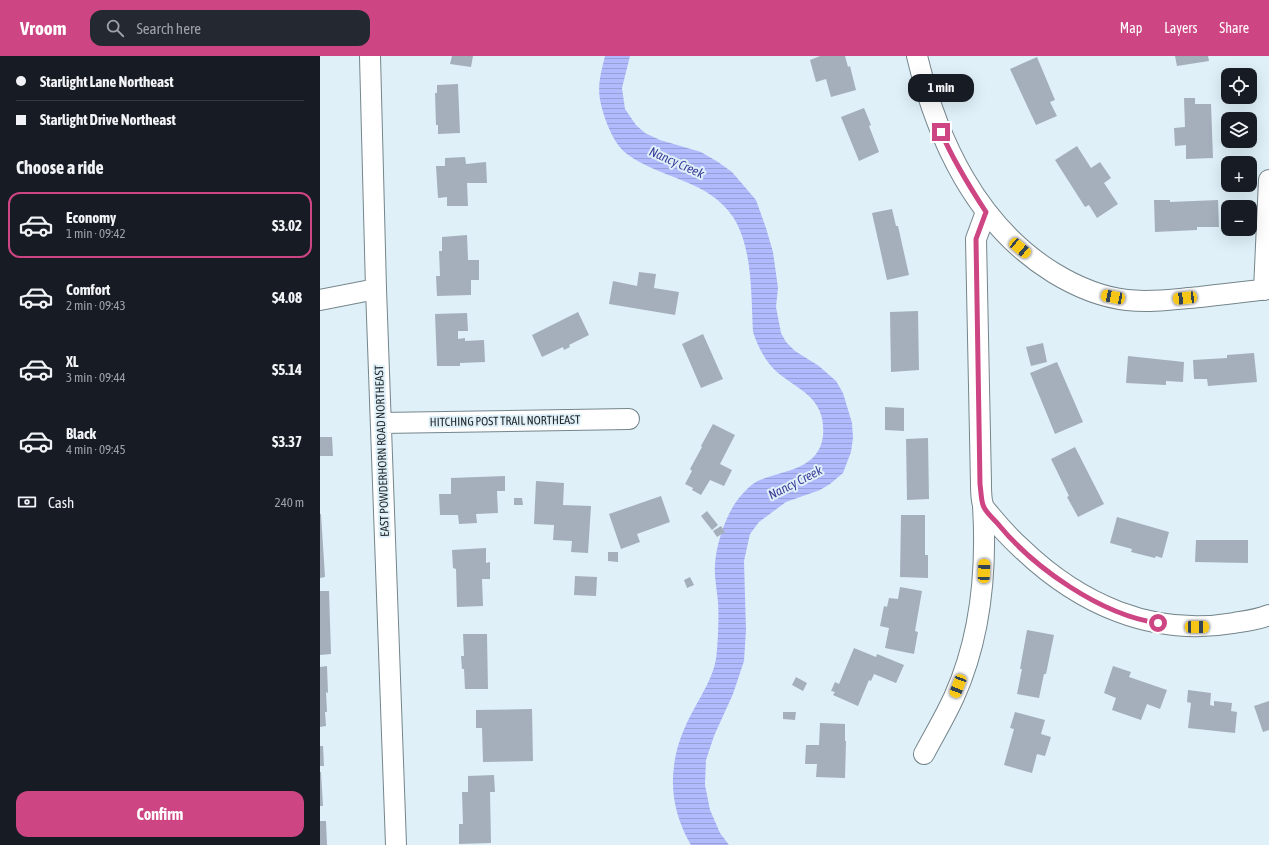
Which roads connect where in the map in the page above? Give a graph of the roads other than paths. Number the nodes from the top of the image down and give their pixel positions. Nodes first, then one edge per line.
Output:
1 (370, 56) edge
2 (917, 56) edge
3 (1269, 180) edge
4 (986, 212) junction
5 (376, 289) junction
6 (1266, 290) edge
7 (320, 300) edge
8 (629, 419) dead end
9 (381, 423) junction
10 (983, 506) junction
11 (1269, 615) edge
12 (924, 754) dead end
13 (396, 845) edge

1 - 5 street, EAST POWDERHORN ROAD NORTHEAST
2 - 4 street
3 - 6 street
4 - 6 street
4 - 10 street
5 - 7 street
5 - 9 street, EAST POWDERHORN ROAD NORTHEAST
8 - 9 street, HITCHING POST TRAIL NORTHEAST
9 - 13 street, EAST POWDERHORN ROAD NORTHEAST
10 - 11 street
10 - 12 street

